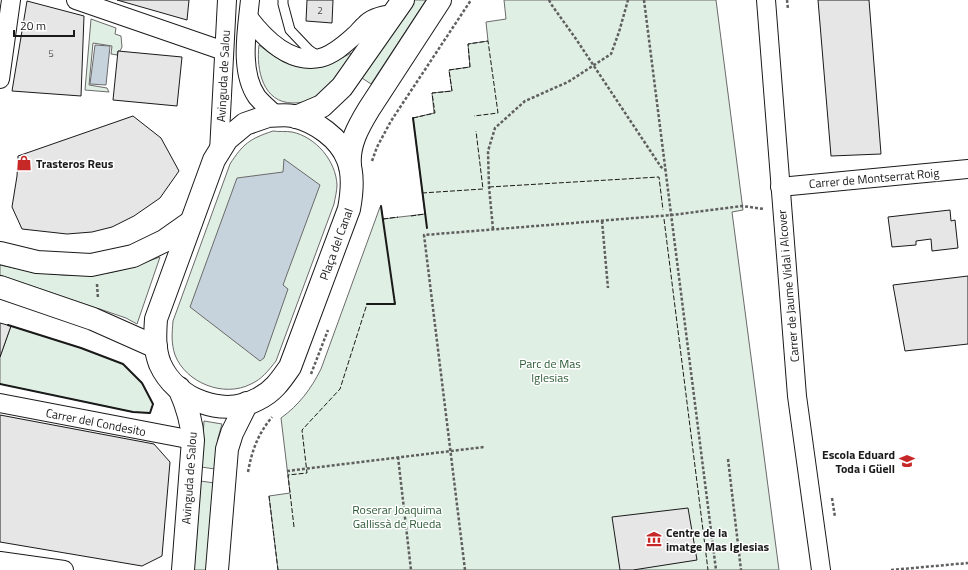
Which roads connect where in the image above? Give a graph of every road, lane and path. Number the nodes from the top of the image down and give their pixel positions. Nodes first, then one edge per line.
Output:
1 (11, 0) edge
2 (76, 0) edge
3 (227, 0) edge
4 (250, 0) edge
5 (283, 0) edge
6 (440, 0) edge
7 (549, 0) edge
8 (628, 0) edge
9 (644, 0) edge
10 (766, 0) edge
11 (395, 5) edge
12 (249, 18) junction
13 (224, 51) junction
14 (320, 58) junction
15 (593, 64) junction
16 (0, 79) edge
17 (287, 117) junction
18 (219, 152) junction
19 (350, 166) junction
20 (968, 169) edge
21 (666, 170) junction
22 (780, 187) junction
23 (782, 212) junction
24 (672, 215) junction
25 (602, 221) junction
26 (191, 222) junction
27 (492, 229) junction
28 (0, 253) edge
29 (96, 264) junction
30 (0, 287) edge
31 (608, 288) dead end
32 (100, 322) junction
33 (156, 347) junction
34 (179, 388) junction
35 (0, 403) edge
36 (247, 403) junction
37 (193, 440) junction
38 (484, 447) dead end
39 (450, 451) junction
40 (398, 457) junction
41 (728, 459) dead end
42 (287, 471) dead end
43 (0, 561) edge
44 (968, 563) edge
45 (64, 570) edge
46 (183, 570) edge
47 (217, 570) edge
48 (411, 570) edge
49 (465, 570) edge
50 (716, 570) edge
51 (741, 570) edge
52 (821, 570) edge
53 (891, 570) edge

1 - 16 street
2 - 13 street
3 - 13 street, Avinguda de Salou
4 - 12 street, Avinguda de Salou
5 - 14 lane
6 - 19 main road
7 - 15 path
8 - 15 path
9 - 21 path
10 - 22 street, Carrer de Jaume Vidal i Alcover
11 - 14 street
11 - 17 main road
12 - 14 street
12 - 17 street, Avinguda de Salou
13 - 18 street, Avinguda de Salou
15 - 21 path
15 - 27 path
17 - 18 main road, Plaça del Canal
17 - 19 main road, Plaça del Canal
18 - 26 main road, Plaça del Canal
19 - 36 main road, Plaça del Canal
20 - 22 street, Carrer de Montserrat Roig
21 - 24 path
22 - 23 street, Carrer de Jaume Vidal i Alcover
23 - 24 path
23 - 52 street, Carrer de Jaume Vidal i Alcover
24 - 25 path
24 - 50 path
25 - 27 path
25 - 31 path
26 - 29 main road
26 - 33 main road, Plaça del Canal
27 - 39 path
28 - 29 main road
29 - 32 path
30 - 32 main road
32 - 33 main road
33 - 34 main road, Plaça del Canal
34 - 36 main road, Plaça del Canal
34 - 37 main road, Avinguda de Salou
35 - 37 street, Carrer del Condesito
36 - 47 main road
37 - 46 main road, Avinguda de Salou
38 - 39 path
39 - 40 path
39 - 49 path
40 - 42 path
40 - 48 path
41 - 51 path
43 - 45 street
44 - 53 path

